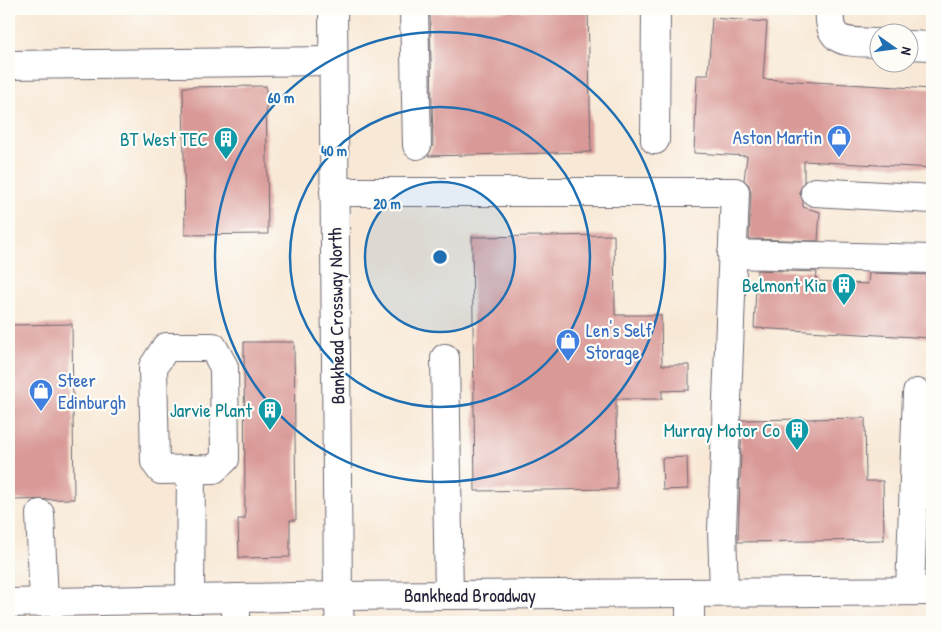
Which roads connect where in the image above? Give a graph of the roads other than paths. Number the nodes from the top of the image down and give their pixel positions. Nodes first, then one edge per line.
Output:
1 (332, 9) edge
2 (414, 9) edge
3 (656, 9) edge
4 (830, 9) edge
5 (868, 42) edge
6 (918, 45) edge
7 (932, 46) edge
8 (333, 61) junction
9 (9, 65) edge
10 (654, 140) dead end
11 (417, 145) dead end
12 (334, 192) junction
13 (815, 192) dead end
14 (932, 199) edge
15 (732, 254) junction
16 (932, 259) edge
17 (445, 358) dead end
18 (917, 393) dead end
19 (191, 469) junction
20 (40, 514) dead end
21 (921, 591) edge
22 (724, 592) junction
23 (690, 593) junction
24 (450, 595) junction
25 (338, 596) junction
26 (190, 599) junction
27 (44, 602) junction
28 (9, 603) edge
29 (236, 610) edge
30 (102, 611) edge
31 (340, 622) edge
32 (690, 622) edge

1 - 8 street, Bankhead Crossway North
2 - 11 street
3 - 10 street
4 - 5 street
6 - 7 street
8 - 9 street
8 - 12 street, Bankhead Crossway North
12 - 15 street
12 - 25 street, Bankhead Crossway North
13 - 14 street
15 - 16 street
15 - 22 street
17 - 24 street
18 - 21 street
19 - 19 street
19 - 26 street
20 - 27 street
21 - 22 street, Bankhead Broadway
22 - 23 street, Bankhead Broadway
23 - 24 street, Bankhead Broadway
23 - 32 street
24 - 25 street, Bankhead Broadway
25 - 29 street, Bankhead Broadway
25 - 31 street, Bankhead Crossway North
26 - 29 street, Bankhead Broadway
26 - 30 street, Bankhead Broadway
27 - 28 street, Bankhead Broadway
27 - 30 street, Bankhead Broadway

